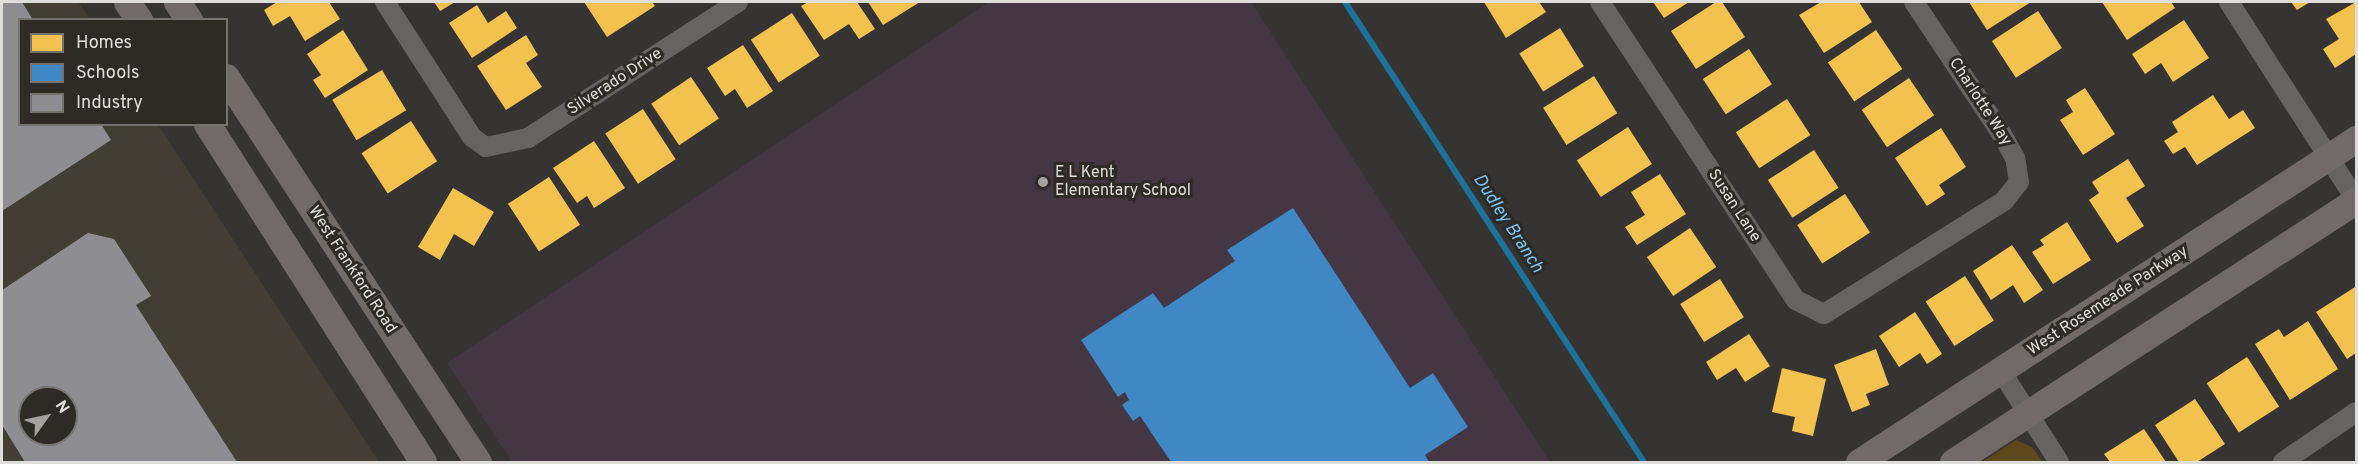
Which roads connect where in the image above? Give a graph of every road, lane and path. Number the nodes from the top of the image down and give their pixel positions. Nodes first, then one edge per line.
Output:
1 (127, 2) edge
2 (177, 2) edge
3 (385, 2) edge
4 (738, 2) edge
5 (1600, 2) edge
6 (1914, 2) edge
7 (2229, 2) edge
8 (709, 9) edge
9 (138, 18) edge
10 (188, 18) edge
11 (228, 80) edge
12 (208, 126) edge
13 (2356, 140) edge
14 (2331, 157) junction
15 (2356, 200) edge
16 (1908, 263) joint
17 (2001, 371) junction
18 (2356, 412) edge
19 (2028, 413) junction
20 (423, 462) edge
21 (478, 462) edge
22 (1859, 462) edge
23 (1953, 462) edge
24 (2060, 462) edge
25 (2283, 462) edge

1 - 9 main road
2 - 10 main road
3 - 8 street, Silverado Drive
4 - 8 street, Silverado Drive
5 - 16 street, Susan Lane
6 - 16 street, Charlotte Way
7 - 14 street
11 - 21 main road, West Frankford Road
12 - 20 main road
13 - 14 main road, West Rosemeade Parkway
14 - 15 street
14 - 17 main road, West Rosemeade Parkway
15 - 19 main road
17 - 19 street
17 - 22 main road, West Rosemeade Parkway
18 - 25 street
19 - 23 main road
19 - 24 street

